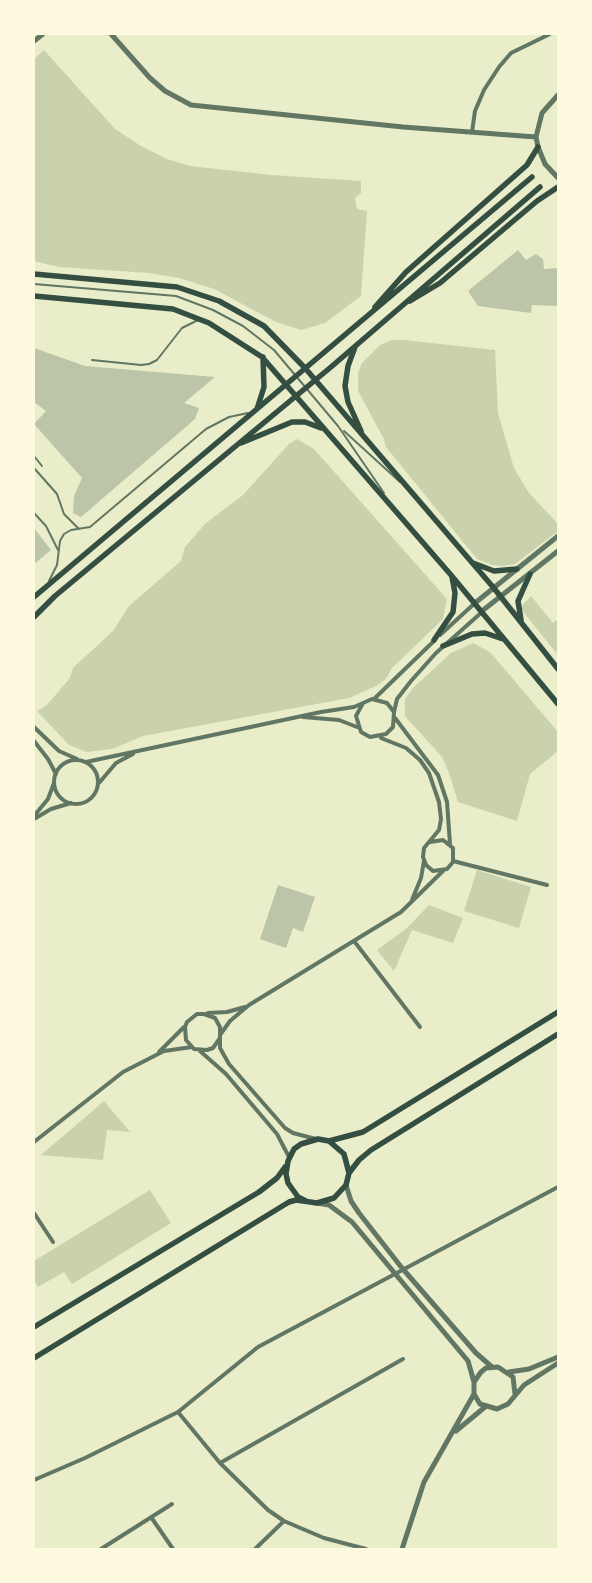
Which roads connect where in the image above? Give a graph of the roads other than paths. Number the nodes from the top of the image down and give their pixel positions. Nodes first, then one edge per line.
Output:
1 (43, 34) edge
2 (111, 34) edge
3 (550, 34) edge
4 (34, 41) edge
5 (558, 95) edge
6 (472, 132) junction
7 (536, 137) junction
8 (538, 147) junction
9 (532, 177) dead end
10 (558, 178) edge
11 (540, 187) dead end
12 (558, 187) edge
13 (34, 274) edge
14 (34, 284) edge
15 (34, 296) edge
16 (398, 308) junction
17 (365, 318) junction
18 (202, 320) junction
19 (356, 344) junction
20 (262, 357) junction
21 (92, 360) dead end
22 (305, 368) junction
23 (296, 376) junction
24 (315, 380) junction
25 (287, 384) junction
26 (305, 387) junction
27 (296, 395) junction
28 (256, 411) junction
29 (338, 426) junction
30 (327, 431) junction
31 (364, 437) junction
32 (232, 447) junction
33 (34, 456) edge
34 (42, 466) dead end
35 (34, 468) edge
36 (409, 490) junction
37 (390, 504) junction
38 (34, 512) edge
39 (79, 529) junction
40 (558, 536) edge
41 (58, 550) junction
42 (558, 551) edge
43 (472, 563) junction
44 (517, 568) junction
45 (530, 574) junction
46 (451, 575) junction
47 (47, 586) junction
48 (493, 587) junction
49 (501, 597) junction
50 (34, 598) edge
51 (475, 603) junction
52 (482, 611) junction
53 (34, 617) edge
54 (521, 622) junction
55 (434, 640) junction
56 (506, 640) junction
57 (444, 646) junction
58 (558, 669) edge
59 (374, 699) junction
60 (363, 703) junction
61 (558, 704) edge
62 (394, 714) junction
63 (296, 717) junction
64 (34, 726) edge
65 (357, 727) junction
66 (380, 737) junction
67 (34, 741) edge
68 (147, 749) junction
69 (79, 760) junction
70 (86, 762) junction
71 (56, 774) junction
72 (55, 781) junction
73 (98, 785) junction
74 (72, 803) junction
75 (34, 818) edge
76 (430, 842) junction
77 (450, 844) junction
78 (424, 861) junction
79 (453, 861) junction
80 (444, 870) junction
81 (547, 885) dead end
82 (409, 905) junction
83 (354, 941) junction
84 (249, 1005) junction
85 (558, 1012) edge
86 (204, 1014) junction
87 (186, 1024) junction
88 (420, 1027) dead end
89 (558, 1034) edge
90 (220, 1036) junction
91 (192, 1047) junction
92 (200, 1051) junction
93 (153, 1056) junction
94 (318, 1139) junction
95 (34, 1142) edge
96 (329, 1142) junction
97 (289, 1156) junction
98 (286, 1165) junction
99 (349, 1173) junction
100 (346, 1185) junction
101 (558, 1186) edge
102 (306, 1201) junction
103 (317, 1203) junction
104 (34, 1213) edge
105 (53, 1242) dead end
106 (402, 1268) junction
107 (393, 1273) junction
108 (34, 1327) edge
109 (558, 1357) edge
110 (34, 1358) edge
111 (403, 1359) dead end
112 (558, 1363) edge
113 (492, 1367) junction
114 (509, 1372) junction
115 (474, 1382) junction
116 (474, 1394) junction
117 (515, 1394) junction
118 (485, 1407) junction
119 (178, 1412) junction
120 (452, 1435) junction
121 (220, 1463) junction
122 (34, 1480) edge
123 (172, 1504) dead end
124 (151, 1517) junction
125 (284, 1521) junction
126 (101, 1549) edge
127 (172, 1549) edge
128 (255, 1549) edge
129 (366, 1549) edge
130 (402, 1549) edge

1 - 4 street
2 - 6 street
3 - 6 street
5 - 7 street
6 - 7 street
7 - 8 street
8 - 10 street
8 - 17 main road
9 - 17 main road
11 - 16 main road
12 - 16 main road
13 - 22 main road
14 - 23 lane
15 - 18 main road
16 - 19 main road
17 - 22 main road
18 - 20 main road
18 - 21 lane
19 - 24 main road
19 - 31 main road
20 - 25 main road
20 - 28 main road
22 - 23 main road
22 - 24 main road
23 - 25 main road
23 - 26 lane
24 - 26 main road
24 - 31 main road
25 - 27 main road
25 - 28 main road
26 - 27 main road
26 - 29 lane
27 - 30 main road
27 - 32 main road
28 - 39 lane
28 - 47 main road
29 - 36 lane
29 - 37 lane
30 - 32 main road
30 - 37 main road
31 - 36 main road
32 - 53 main road
33 - 34 lane
35 - 39 lane
36 - 43 main road
37 - 46 main road
38 - 41 lane
39 - 41 lane
40 - 44 street
41 - 47 lane
42 - 45 street
43 - 44 main road
43 - 48 main road
44 - 48 street
45 - 49 street
45 - 54 main road
46 - 51 main road
46 - 55 main road
47 - 50 main road
48 - 49 main road
48 - 51 street
49 - 52 street
49 - 54 main road
51 - 52 main road
51 - 55 street
52 - 56 main road
52 - 57 street
54 - 58 main road
55 - 59 street
56 - 57 main road
56 - 61 main road
57 - 62 street
59 - 60 street
59 - 62 street
60 - 63 street
60 - 65 street
62 - 66 street
62 - 77 street
63 - 65 street
63 - 68 street
64 - 69 street
65 - 66 street
66 - 76 street
67 - 71 street
68 - 70 street
68 - 73 street
69 - 70 street
69 - 71 street
70 - 73 street
71 - 72 street
72 - 74 street
72 - 75 street
73 - 74 street
74 - 75 street
76 - 77 street
76 - 78 street
77 - 79 street
78 - 80 street
78 - 82 street
79 - 80 street
79 - 81 street
80 - 82 street
82 - 83 street
83 - 84 street
83 - 88 street
84 - 86 street
84 - 90 street
85 - 96 main road
86 - 87 street
86 - 90 street
87 - 91 street
87 - 93 street
89 - 99 main road
90 - 92 street
90 - 94 street
91 - 92 street
91 - 93 street
92 - 97 street
93 - 95 street
94 - 96 main road
94 - 97 main road
96 - 99 main road
97 - 98 main road
98 - 102 main road
98 - 108 main road
99 - 100 main road
100 - 103 main road
100 - 106 street
101 - 106 street
102 - 103 main road
102 - 110 main road
103 - 107 street
104 - 105 street
106 - 107 street
106 - 113 street
107 - 115 street
107 - 119 street
109 - 114 street
111 - 121 street
112 - 117 street
113 - 114 street
113 - 115 street
114 - 117 street
115 - 116 street
116 - 118 street
116 - 120 street
117 - 118 street
118 - 120 street
119 - 121 street
119 - 122 street
120 - 130 street
121 - 125 street
123 - 124 street
124 - 126 street
124 - 127 street
125 - 128 street
125 - 129 street

